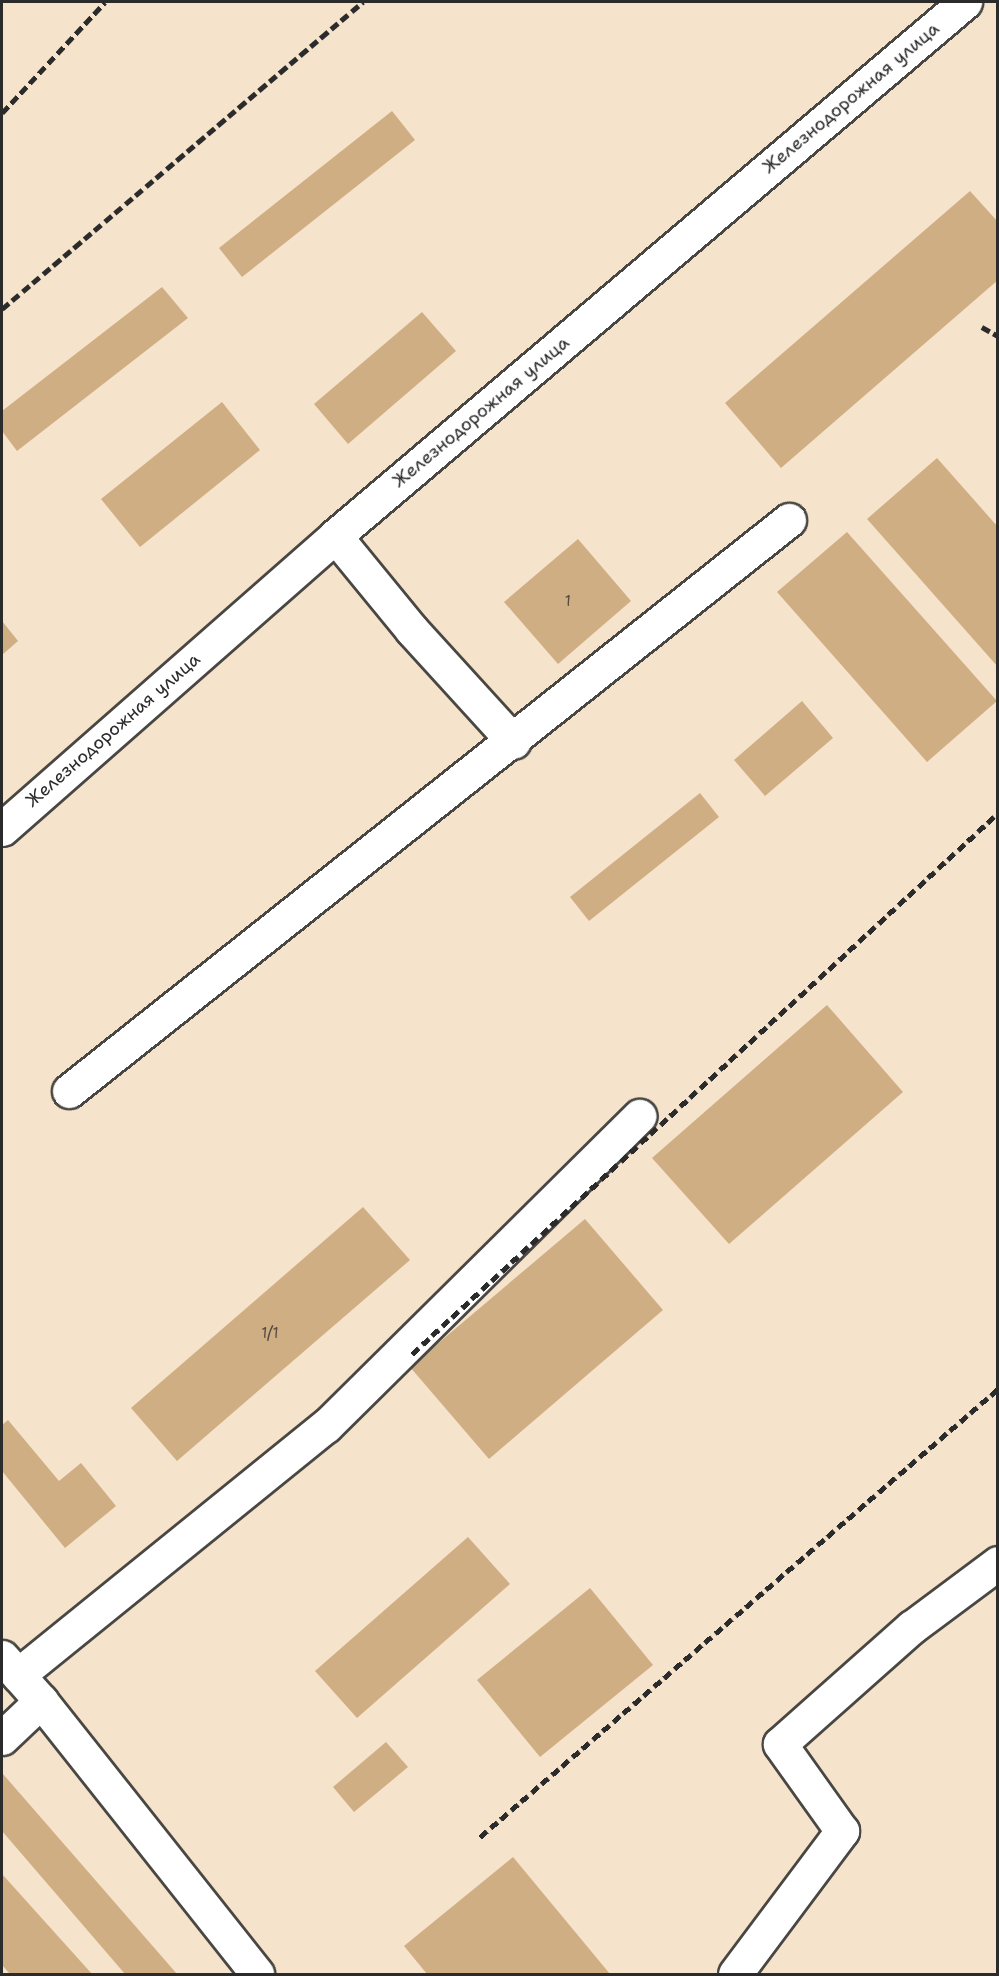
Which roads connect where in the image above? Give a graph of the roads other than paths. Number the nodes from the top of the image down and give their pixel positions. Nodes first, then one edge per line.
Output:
1 (965, 2) edge
2 (789, 520) dead end
3 (335, 536) junction
4 (514, 742) junction
5 (2, 829) edge
6 (69, 1091) dead end
7 (639, 1116) dead end
8 (998, 1563) edge
9 (10, 1666) edge
10 (41, 1701) junction
11 (2, 1738) edge
12 (256, 1974) edge
13 (735, 1974) edge

1 - 3 street, Железнодорожная улица
2 - 4 street
3 - 4 street
3 - 5 street, Железнодорожная улица
4 - 6 street
7 - 9 street
8 - 13 street
9 - 10 street
10 - 11 street
10 - 12 street

